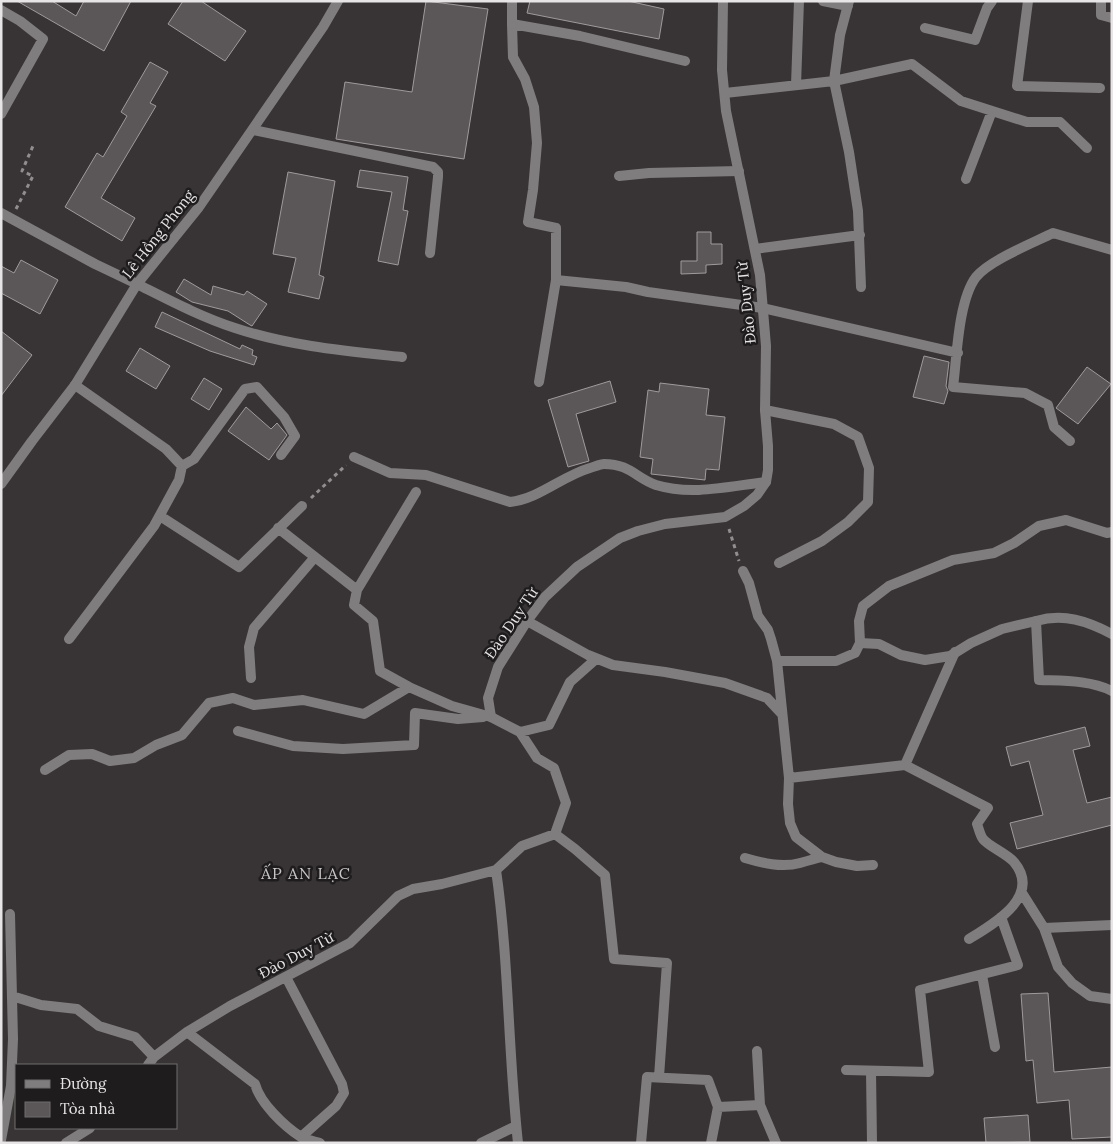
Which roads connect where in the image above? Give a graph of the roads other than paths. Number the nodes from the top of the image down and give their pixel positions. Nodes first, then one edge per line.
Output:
1 (329, 1) edge
2 (338, 1) edge
3 (512, 1) edge
4 (722, 1) edge
5 (799, 1) edge
6 (823, 1) edge
7 (992, 1) edge
8 (1028, 1) edge
9 (1101, 1) edge
10 (848, 4) edge
11 (1, 10) edge
12 (1112, 18) edge
13 (512, 24) junction
14 (323, 27) junction
15 (925, 28) dead end
16 (685, 61) dead end
17 (834, 81) junction
18 (796, 85) junction
19 (1100, 88) dead end
20 (725, 93) junction
21 (992, 111) junction
22 (1, 114) edge
23 (253, 130) junction
24 (1087, 148) dead end
25 (739, 171) junction
26 (619, 176) dead end
27 (966, 179) dead end
28 (1, 213) edge
29 (860, 235) junction
30 (755, 249) junction
31 (1112, 250) edge
32 (430, 253) dead end
33 (556, 280) junction
34 (137, 284) junction
35 (861, 287) dead end
36 (763, 308) junction
37 (958, 353) junction
38 (402, 357) dead end
39 (539, 382) dead end
40 (75, 384) junction
41 (765, 410) junction
42 (1070, 441) dead end
43 (281, 455) dead end
44 (354, 458) road end
45 (182, 466) junction
46 (766, 482) junction
47 (1, 484) edge
48 (416, 492) dead end
49 (302, 506) road end
50 (160, 516) junction
51 (278, 528) junction
52 (1112, 532) edge
53 (315, 557) junction
54 (780, 563) dead end
55 (743, 571) road end
56 (357, 590) junction
57 (527, 621) junction
58 (1036, 621) junction
59 (1112, 634) edge
60 (69, 639) dead end
61 (860, 643) junction
62 (956, 652) junction
63 (596, 659) junction
64 (777, 662) junction
65 (251, 678) dead end
66 (409, 687) junction
67 (1112, 691) edge
68 (782, 714) junction
69 (491, 717) junction
70 (238, 731) dead end
71 (520, 732) junction
72 (905, 765) junction
73 (45, 770) dead end
74 (789, 778) junction
75 (555, 834) junction
76 (822, 857) junction
77 (745, 858) dead end
78 (872, 865) dead end
79 (496, 870) junction
80 (1022, 893) junction
81 (10, 914) dead end
82 (1001, 917) junction
83 (1112, 925) edge
84 (1044, 928) junction
85 (969, 939) dead end
86 (982, 974) junction
87 (286, 978) junction
88 (12, 996) junction
89 (1112, 999) edge
90 (187, 1032) junction
91 (996, 1047) dead end
92 (758, 1051) dead end
93 (151, 1061) edge
94 (846, 1070) dead end
95 (871, 1071) junction
96 (659, 1077) junction
97 (760, 1105) junction
98 (718, 1107) junction
99 (516, 1126) junction
100 (88, 1129) edge
101 (301, 1137) junction
102 (1, 1140) edge
103 (66, 1143) edge
104 (320, 1143) edge
105 (481, 1143) edge
106 (518, 1143) edge
107 (641, 1143) edge
108 (711, 1143) edge
109 (776, 1143) edge
110 (872, 1143) edge

1 - 14 street
2 - 14 street, Lê Hồng Phong
3 - 13 street
4 - 20 street, Đào Duy Từ
5 - 18 street
6 - 10 street
7 - 15 street
8 - 19 street
9 - 12 street
10 - 17 street
11 - 22 street
13 - 16 street
13 - 33 street
14 - 23 street, Lê Hồng Phong
17 - 18 street
17 - 21 street
17 - 29 street
18 - 20 street
20 - 25 street, Đào Duy Từ
21 - 24 street
21 - 27 street
23 - 32 street
23 - 34 street, Lê Hồng Phong
25 - 26 street
25 - 30 street, Đào Duy Từ
28 - 34 street
29 - 30 street
29 - 35 street
30 - 36 street, Đào Duy Từ
31 - 37 street
33 - 36 street
33 - 39 street
34 - 38 street
34 - 40 street, Lê Hồng Phong
36 - 37 street
36 - 41 street, Đào Duy Từ
37 - 42 street
40 - 45 street
40 - 47 street, Lê Hồng Phong
41 - 46 street, Đào Duy Từ
41 - 54 street
43 - 45 street
44 - 46 street
45 - 50 street
46 - 57 street, Đào Duy Từ
48 - 56 street
49 - 51 street
50 - 51 street
50 - 60 street
51 - 53 street
52 - 61 street
53 - 56 street
53 - 65 street
55 - 64 street
56 - 66 street
57 - 63 street
57 - 69 street, Đào Duy Từ
58 - 59 street
58 - 62 street
58 - 67 street
61 - 62 street
61 - 64 street
62 - 72 street
63 - 68 street
63 - 71 street
64 - 68 street
66 - 69 street
66 - 73 street
68 - 74 street
69 - 70 street
69 - 71 street
71 - 75 street
72 - 74 street
72 - 80 street
74 - 76 street
75 - 79 street, Đào Duy Từ
75 - 96 street
76 - 77 street
76 - 78 street
79 - 87 street, Đào Duy Từ
79 - 99 street
80 - 82 street
80 - 84 street
81 - 88 street
82 - 85 street
82 - 86 street
83 - 84 street
84 - 89 street
86 - 91 street
86 - 95 street
87 - 90 street, Đào Duy Từ
87 - 101 street
88 - 93 street
88 - 102 street
90 - 93 street, Đào Duy Từ
90 - 101 street
92 - 97 street
94 - 95 street
95 - 110 street
96 - 98 street
96 - 107 street
97 - 98 street
97 - 109 street
98 - 108 street
99 - 105 street
99 - 106 street
100 - 103 street
101 - 104 street

